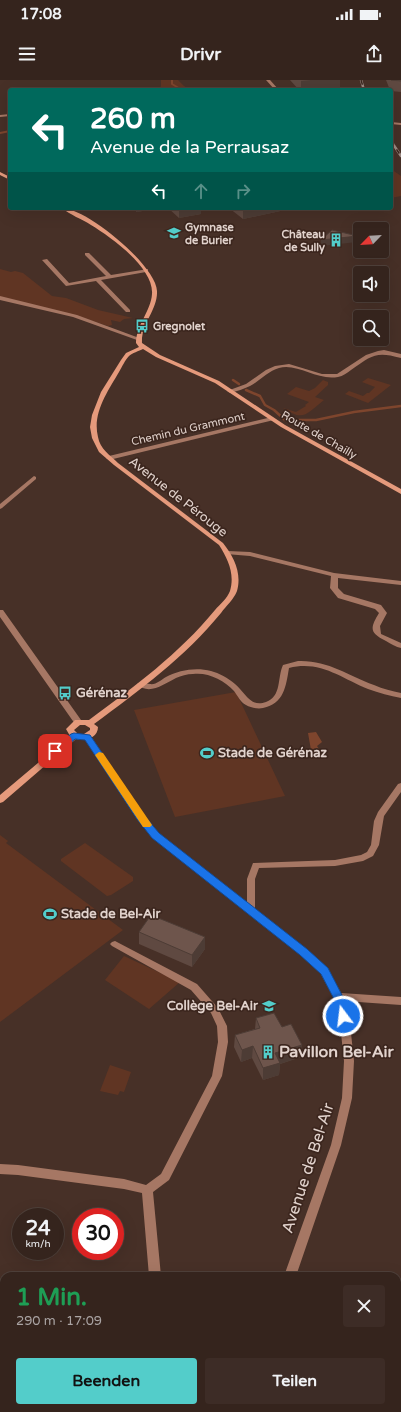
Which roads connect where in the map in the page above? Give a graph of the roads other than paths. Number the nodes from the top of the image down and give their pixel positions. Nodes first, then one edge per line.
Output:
1 (268, 80) edge
2 (275, 88) edge
3 (400, 124) edge
4 (401, 131) edge
5 (68, 210) edge
6 (87, 254) dead end
7 (45, 260) dead end
8 (146, 270) junction
9 (110, 277) junction
10 (97, 279) junction
11 (0, 298) edge
12 (128, 311) dead end
13 (138, 339) junction
14 (143, 347) junction
15 (401, 356) edge
16 (230, 391) junction
17 (272, 419) junction
18 (109, 458) junction
19 (34, 478) dead end
20 (401, 492) edge
21 (0, 507) edge
22 (228, 553) junction
23 (334, 575) junction
24 (401, 583) edge
25 (0, 612) edge
26 (401, 646) edge
27 (141, 684) junction
28 (401, 696) edge
29 (78, 722) junction
30 (90, 723) junction
31 (74, 736) junction
32 (87, 737) junction
33 (401, 786) edge
34 (0, 800) edge
35 (251, 911) junction
36 (115, 944) dead end
37 (338, 997) junction
38 (401, 1001) edge
39 (0, 1169) edge
40 (147, 1190) junction
41 (155, 1272) edge
42 (291, 1272) edge

1 - 2 street
3 - 4 street
5 - 8 street
6 - 9 street
7 - 10 street
8 - 9 street
8 - 13 street
9 - 10 street
10 - 12 street
11 - 13 street
13 - 14 street
14 - 16 street, Route de Chailly
14 - 18 street, Avenue de Pérouge
15 - 16 street
16 - 17 street, Route de Chailly
17 - 18 street, Chemin du Grammont
17 - 20 street, Route de Chailly
18 - 22 street, Avenue de Pérouge
19 - 21 street
22 - 23 street
22 - 27 street, Avenue de Pérouge
23 - 24 street
23 - 26 street
25 - 29 street
27 - 28 street
27 - 30 street, Avenue de Pérouge
29 - 30 street
29 - 31 street
30 - 32 street
31 - 32 street
31 - 34 street
32 - 35 street, Avenue de Bel-Air
33 - 35 street
35 - 37 street, Avenue de Bel-Air
36 - 40 street
37 - 38 street
37 - 42 street, Avenue de Bel-Air
39 - 40 street
40 - 41 street

